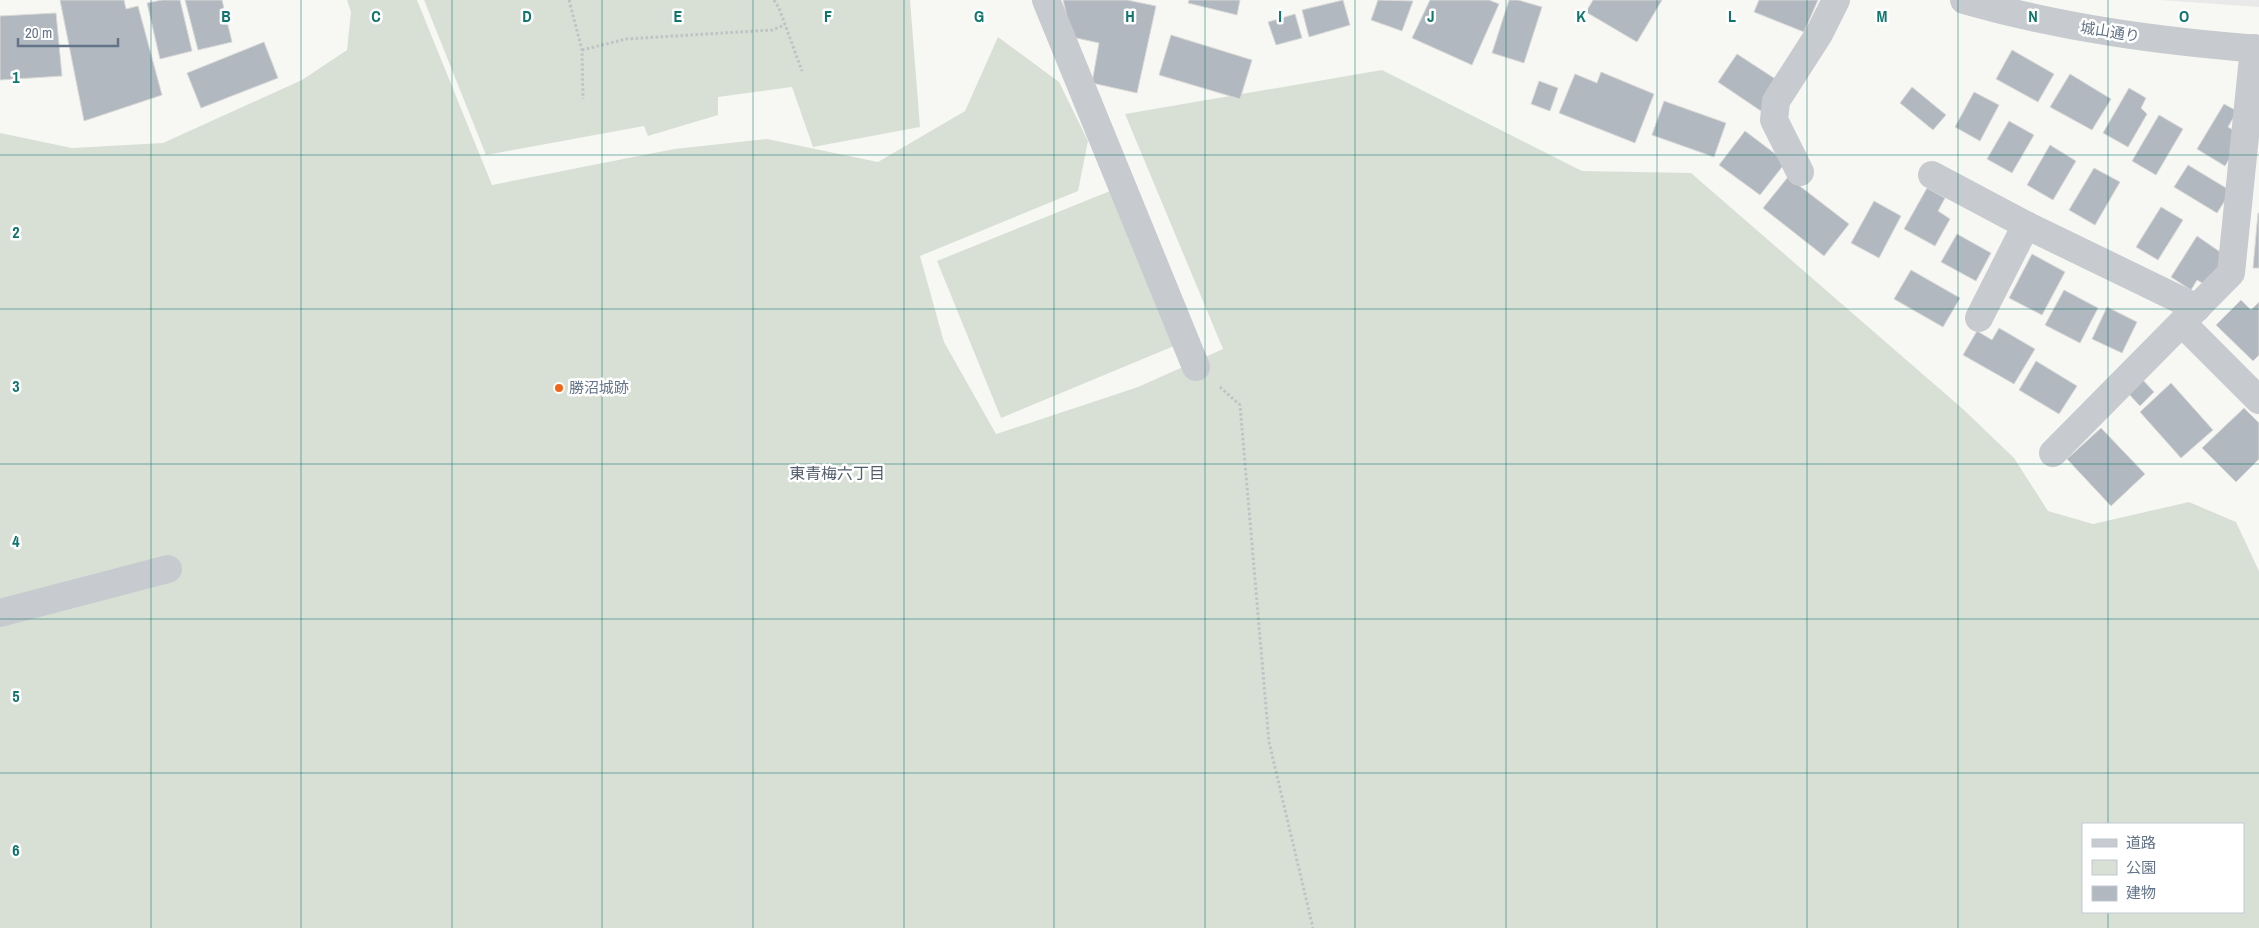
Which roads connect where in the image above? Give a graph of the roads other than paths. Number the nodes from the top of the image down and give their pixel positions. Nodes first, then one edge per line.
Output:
1 (1046, 0) edge
2 (1836, 0) edge
3 (1964, 0) edge
4 (2256, 48) edge
5 (1800, 172) dead end
6 (1932, 175) dead end
7 (2026, 225) junction
8 (2190, 316) junction
9 (1979, 318) dead end
10 (1196, 367) road end
11 (2259, 400) edge
12 (2053, 453) dead end
13 (168, 569) dead end
14 (0, 613) edge

1 - 10 street
2 - 5 street
3 - 4 street, 城山通り
4 - 8 street
6 - 7 street
7 - 8 street
7 - 9 street
8 - 11 street
8 - 12 street
13 - 14 street

